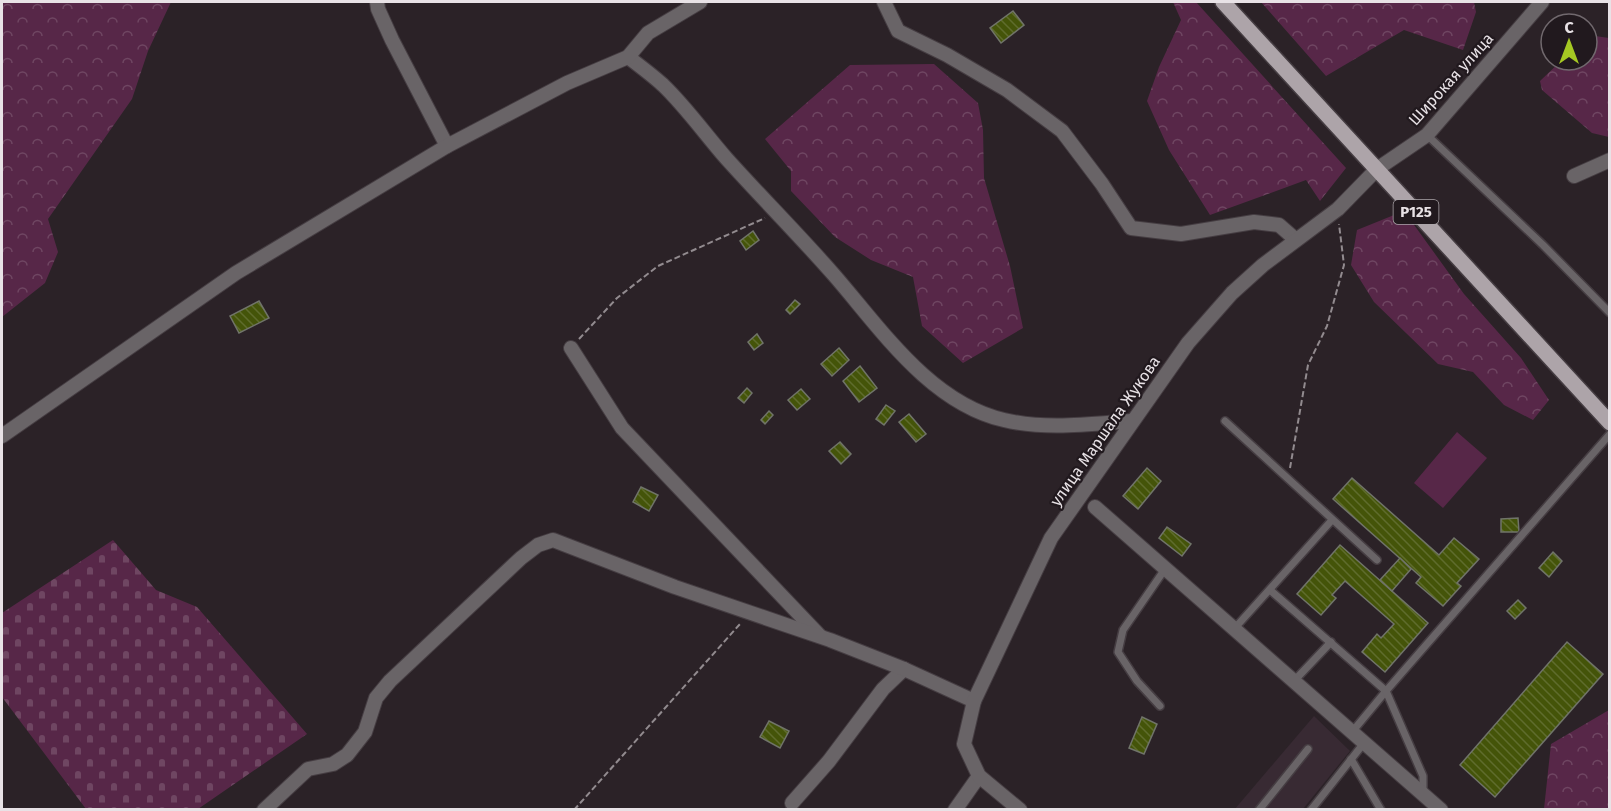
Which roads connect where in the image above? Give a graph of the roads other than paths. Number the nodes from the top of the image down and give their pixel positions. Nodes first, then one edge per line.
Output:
1 (377, 2) edge
2 (699, 2) edge
3 (884, 2) edge
4 (1223, 2) edge
5 (1542, 2) edge
6 (628, 57) junction
7 (1426, 135) junction
8 (447, 146) junction
9 (1610, 160) edge
10 (1377, 169) junction
11 (1574, 176) dead end
12 (1295, 239) junction
13 (1610, 313) edge
14 (570, 348) road end
15 (1132, 421) junction
16 (1225, 421) dead end
17 (1610, 423) edge
18 (1610, 434) edge
19 (2, 436) edge
20 (1095, 507) dead end
21 (1332, 520) junction
22 (1377, 560) dead end
23 (1165, 568) junction
24 (1270, 590) junction
25 (1234, 629) junction
26 (822, 637) junction
27 (1331, 642) junction
28 (904, 669) junction
29 (1294, 681) junction
30 (1386, 691) junction
31 (974, 701) junction
32 (1160, 706) dead end
33 (1352, 732) junction
34 (1364, 742) junction
35 (1308, 749) dead end
36 (1351, 759) junction
37 (979, 776) junction
38 (1423, 794) junction
39 (792, 802) dead end
40 (264, 810) edge
41 (955, 810) edge
42 (1020, 810) edge
43 (1260, 810) edge
44 (1311, 810) edge
45 (1381, 810) edge
46 (1441, 810) edge

1 - 8 street
2 - 6 street
3 - 12 street
4 - 10 main road, Р125
5 - 7 street, Широкая улица
6 - 8 street
6 - 15 street
7 - 10 street, Широкая улица
7 - 13 lane
8 - 19 street
9 - 11 street
10 - 12 street, улица Маршала Жукова
10 - 17 main road, Р125
12 - 15 street, улица Маршала Жукова
14 - 26 street
15 - 31 street, улица Маршала Жукова
16 - 21 lane
18 - 30 lane
20 - 23 street
21 - 22 lane
21 - 24 lane
23 - 25 street
23 - 32 lane
24 - 25 lane
24 - 27 lane
25 - 29 street
26 - 28 street
26 - 40 street
27 - 29 lane
27 - 30 lane
28 - 31 street
28 - 39 street
29 - 33 street
30 - 33 lane
30 - 38 lane
31 - 37 street, улица Маршала Жукова
33 - 34 street
34 - 36 lane
34 - 38 street
35 - 43 lane
36 - 44 lane
36 - 45 lane
37 - 41 street
37 - 42 street
38 - 46 street

